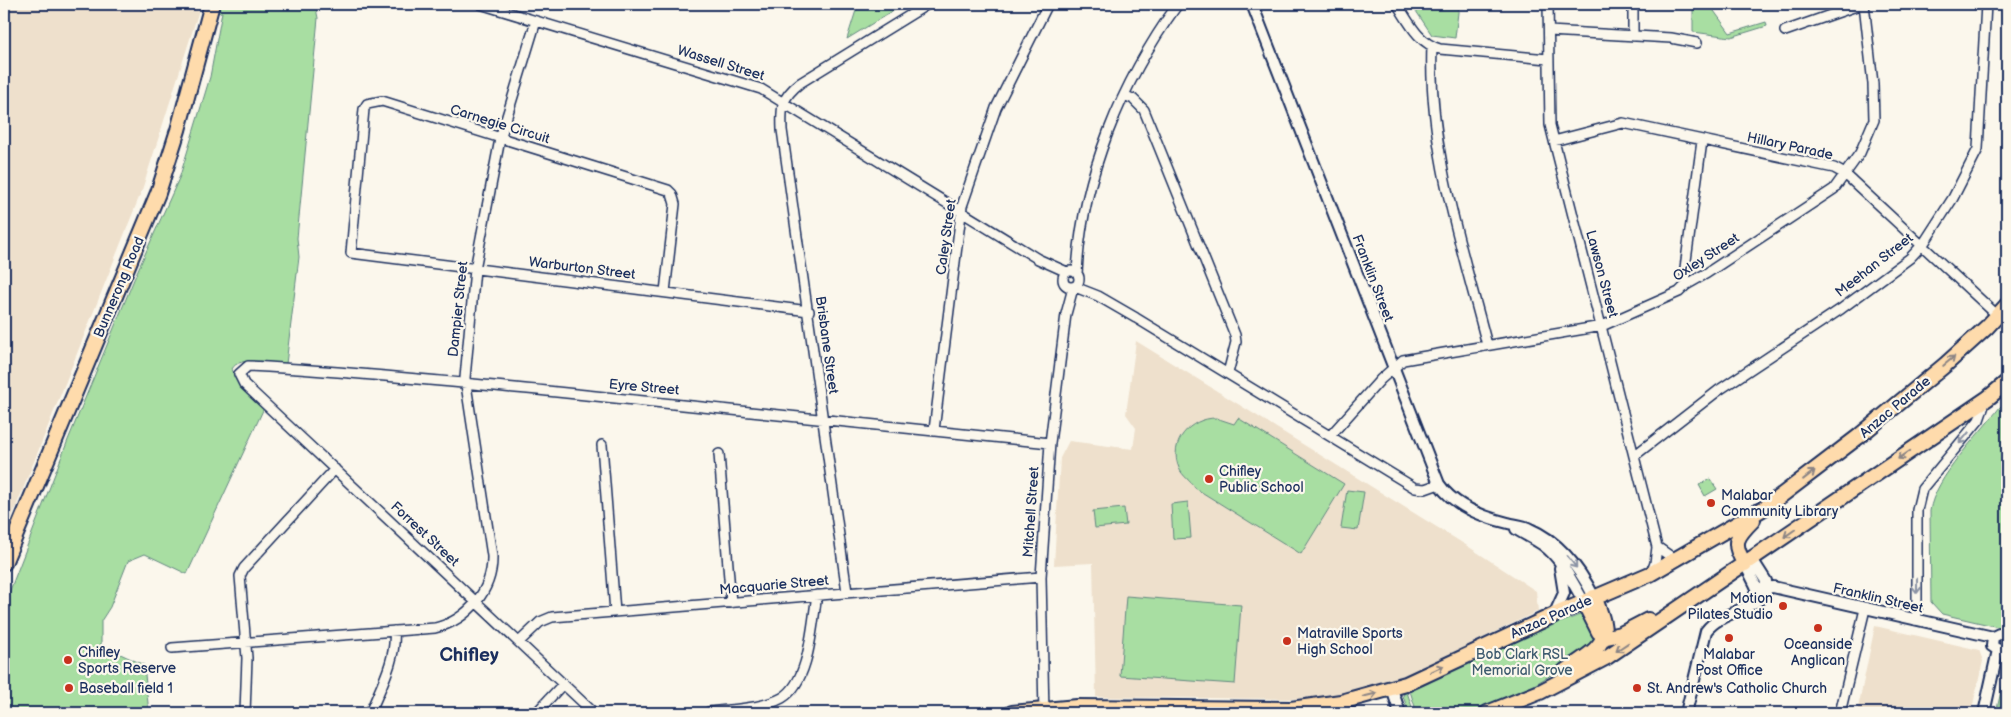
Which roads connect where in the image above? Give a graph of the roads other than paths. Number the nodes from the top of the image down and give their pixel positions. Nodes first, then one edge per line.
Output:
1 (212, 4) edge
2 (480, 4) edge
3 (928, 4) edge
4 (1048, 4) edge
5 (1178, 4) edge
6 (1252, 4) edge
7 (1397, 4) edge
8 (1548, 4) edge
9 (1633, 4) edge
10 (1863, 4) edge
11 (1986, 4) edge
12 (1845, 7) edge
13 (536, 21) junction
14 (1549, 31) junction
15 (1785, 31) dead end
16 (1633, 36) junction
17 (1697, 43) dead end
18 (1432, 46) junction
19 (1548, 59) junction
20 (1124, 95) junction
21 (783, 101) junction
22 (500, 139) junction
23 (1554, 140) junction
24 (1702, 141) junction
25 (1845, 174) junction
26 (961, 212) junction
27 (1922, 245) junction
28 (351, 253) joint
29 (475, 269) junction
30 (1071, 280) junction
31 (1686, 285) junction
32 (665, 292) junction
33 (2007, 305) edge
34 (809, 311) junction
35 (1998, 316) junction
36 (1602, 326) junction
37 (1488, 344) junction
38 (1393, 368) junction
39 (239, 374) joint
40 (1228, 374) junction
41 (2007, 382) edge
42 (465, 383) junction
43 (1988, 398) junction
44 (824, 418) junction
45 (934, 430) junction
46 (1330, 436) junction
47 (1050, 443) junction
48 (602, 445) dead end
49 (719, 454) dead end
50 (1634, 456) junction
51 (335, 469) junction
52 (1439, 484) junction
53 (1766, 507) junction
54 (1509, 524) junction
55 (1737, 540) junction
56 (1657, 547) junction
57 (1696, 550) junction
58 (1557, 558) junction
59 (1678, 559) junction
60 (1748, 561) junction
61 (4, 563) edge
62 (1650, 574) junction
63 (1040, 577) junction
64 (1762, 587) junction
65 (847, 592) junction
66 (817, 595) junction
67 (1589, 599) junction
68 (476, 600) junction
69 (731, 602) junction
70 (1688, 603) junction
71 (1865, 609) junction
72 (615, 612) junction
73 (1554, 615) junction
74 (1915, 620) junction
75 (394, 631) junction
76 (1604, 636) junction
77 (1993, 637) junction
78 (2007, 640) edge
79 (519, 642) junction
80 (245, 643) junction
81 (2007, 644) edge
82 (172, 648) dead end
83 (1998, 650) junction
84 (563, 684) junction
85 (1392, 689) junction
86 (1540, 692) junction
87 (1044, 711) edge
88 (709, 712) dead end
89 (244, 713) edge
90 (370, 713) edge
91 (536, 713) edge
92 (594, 713) edge
93 (1012, 713) edge
94 (1400, 713) edge
95 (1487, 713) edge
96 (1686, 713) edge
97 (1840, 713) edge
98 (1984, 713) edge

1 - 61 main road, Bunnerong Road
2 - 13 street, Wassell Street
3 - 21 street
4 - 26 street, Caley Street
5 - 20 street, Mitchell Street
6 - 38 street, Franklin Street
7 - 18 street
8 - 14 street, Lawson Street
9 - 16 street
10 - 12 street
10 - 25 street, Oxley Street
11 - 27 street, Meehan Street
12 - 15 street
13 - 21 street, Wassell Street
13 - 22 street, Dampier Street
14 - 16 street
14 - 19 street, Lawson Street
16 - 17 street
18 - 19 street
18 - 37 street
19 - 23 street, Lawson Street
20 - 30 street, Mitchell Street
20 - 40 street
21 - 26 street, Wassell Street
21 - 34 street, Brisbane Street
22 - 28 street, Carnegie Circuit
22 - 29 street, Dampier Street
22 - 32 street, Carnegie Circuit
23 - 24 street, Hillary Parade
23 - 36 street, Lawson Street
24 - 25 street, Hillary Parade
24 - 31 street
25 - 27 street, Hillary Parade
25 - 31 street, Oxley Street
26 - 30 street, Wassell Street
26 - 45 street, Caley Street
27 - 35 street, Hillary Parade
27 - 50 street, Meehan Street
28 - 29 street, Warburton Street
29 - 32 street, Warburton Street
29 - 42 street, Dampier Street
30 - 40 street, Wassell Street
30 - 47 street, Mitchell Street
31 - 36 street, Oxley Street
32 - 34 street, Warburton Street
33 - 35 main road, Anzac Parade
34 - 44 street, Brisbane Street
53 -> 35 main road, Anzac Parade
36 - 37 street, Oxley Street
36 - 50 street, Lawson Street
37 - 38 street, Oxley Street
38 - 46 street, Oxley Street
38 - 52 street, Franklin Street
39 - 42 street, Eyre Street
39 - 51 street, Forrest Street
40 - 46 street, Wassell Street
41 - 43 main road
42 - 44 street, Eyre Street
42 - 68 street, Dampier Street
43 -> 60 main road
43 -> 74 street
44 - 45 street, Eyre Street
44 - 65 street, Brisbane Street
45 - 47 street, Eyre Street
46 - 52 street, Wassell Street
47 - 63 street, Mitchell Street
48 - 72 street
49 - 69 street
50 - 56 street, Lawson Street
51 - 68 street, Forrest Street
51 - 80 street
52 - 54 street, Franklin Street
53 - 55 main road
53 - 57 main road, Anzac Parade
54 - 58 street, Franklin Street
54 -> 67 street, Franklin Street
55 - 57 main road
55 - 60 main road
56 - 59 street
56 - 62 street, Lawson Street
57 - 59 main road, Anzac Parade
58 - 67 street, Franklin Street
58 - 73 street
59 - 62 main road, Anzac Parade
60 - 64 street
60 - 70 main road
62 - 67 main road, Anzac Parade
63 - 65 street, Macquarie Street
63 - 87 street, Mitchell Street
64 - 71 street, Franklin Street
64 - 96 street
65 - 66 street, Macquarie Street
66 - 69 street, Macquarie Street
66 - 88 street
67 - 73 main road, Anzac Parade
67 - 76 main road
68 - 75 street
68 - 79 street, Forrest Street
69 - 72 street, Macquarie Street
70 - 76 main road
70 -> 86 main road
71 - 74 street, Franklin Street
71 - 97 street
72 - 79 street, Macquarie Street
85 -> 73 main road, Anzac Parade
74 - 77 street, Franklin Street
75 - 80 street
75 - 90 street
76 - 86 main road
77 - 78 street, Franklin Street
77 - 83 street
79 - 84 street, Forrest Street
80 - 82 street
80 - 89 street
81 - 83 street
83 - 98 street
84 - 91 street
84 - 92 street, Forrest Street
87 -> 85 main road, Anzac Parade
85 - 94 street
86 - 95 main road
87 - 93 main road, Anzac Parade

